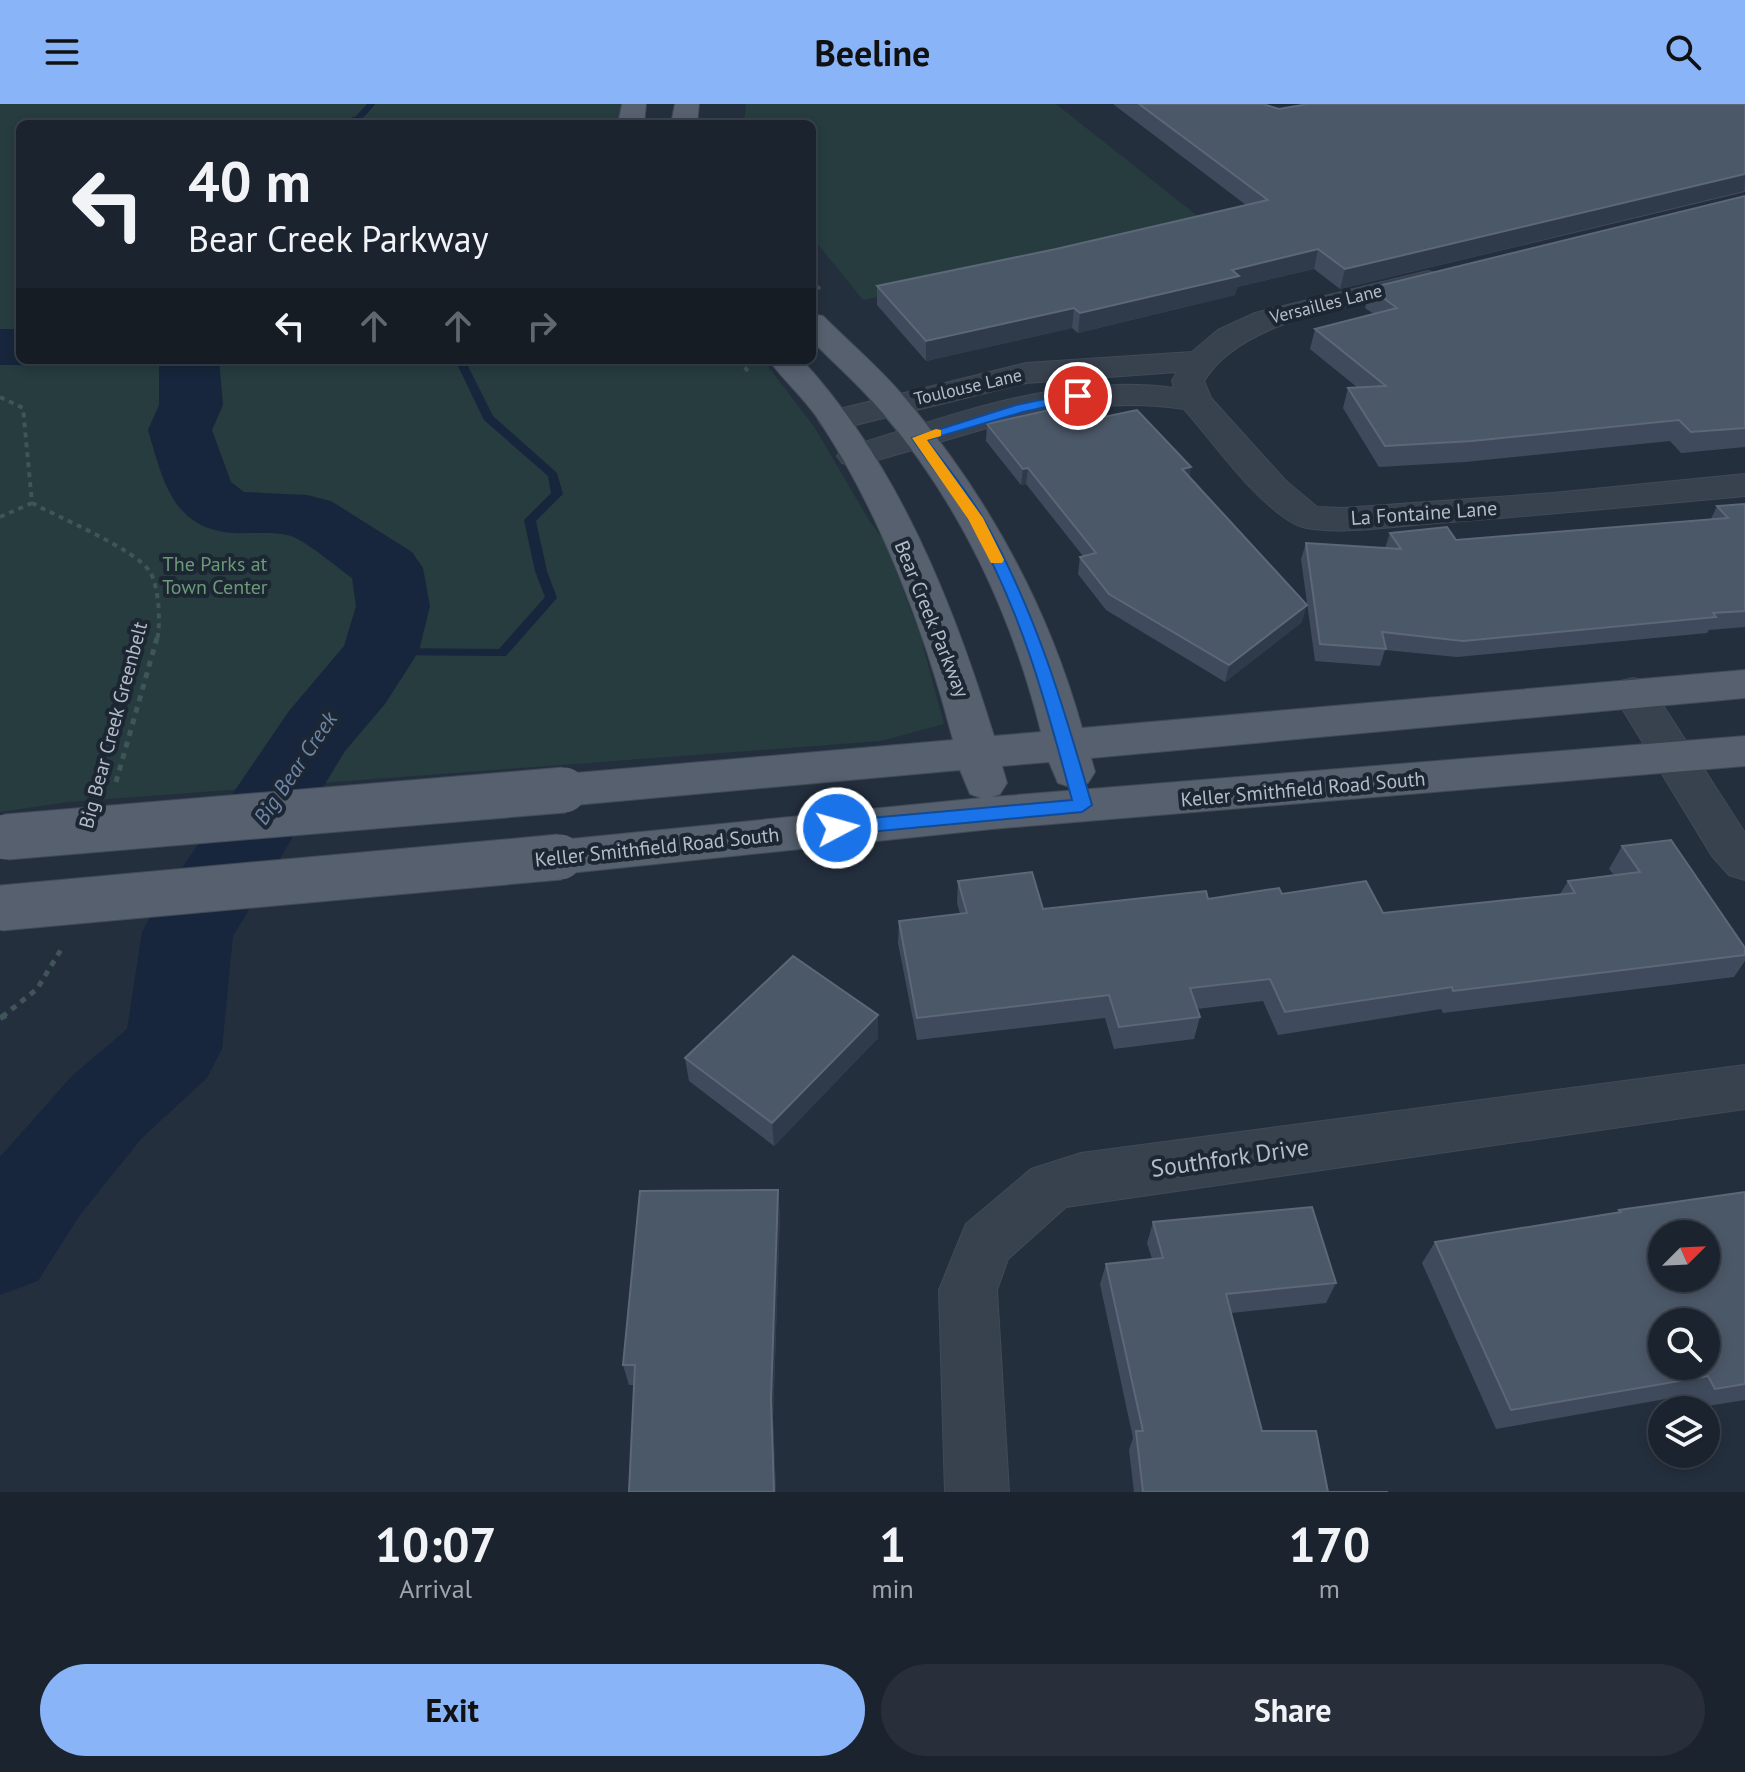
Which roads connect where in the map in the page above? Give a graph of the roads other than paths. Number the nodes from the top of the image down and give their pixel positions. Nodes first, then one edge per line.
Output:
1 (1452, 274) edge
2 (816, 327) edge
3 (1198, 361) junction
4 (788, 364) edge
5 (1195, 401) junction
6 (893, 404) junction
7 (835, 420) junction
8 (919, 438) junction
9 (854, 456) junction
10 (1745, 485) edge
11 (1745, 684) edge
12 (1633, 692) junction
13 (1065, 746) junction
14 (1745, 751) edge
15 (978, 754) junction
16 (1673, 756) junction
17 (1082, 805) junction
18 (992, 813) junction
19 (3, 837) edge
20 (1745, 863) edge
21 (0, 908) edge
22 (1745, 1087) edge
23 (977, 1492) edge

1 - 3 street, Versailles Lane
2 - 6 main road
3 - 5 street
3 - 6 street, Toulouse Lane
4 - 7 main road, Bear Creek Parkway
5 - 8 street, Toulouse Lane
5 - 10 street, La Fontaine Lane
6 - 7 street, Toulouse Lane
6 - 8 main road
7 - 9 main road, Bear Creek Parkway
8 - 9 street, Toulouse Lane
8 - 13 main road
9 - 15 main road, Bear Creek Parkway
11 - 12 main road
12 - 13 main road
12 - 16 street
13 - 15 main road
13 - 17 main road
14 - 16 main road, Keller Smithfield Road South
15 - 18 main road, Bear Creek Parkway
15 - 19 main road, bridge
16 - 17 main road, Keller Smithfield Road South
16 - 20 street
17 - 18 main road, Keller Smithfield Road South
18 - 21 main road, Keller Smithfield Road South, bridge
22 - 23 street, Southfork Drive

